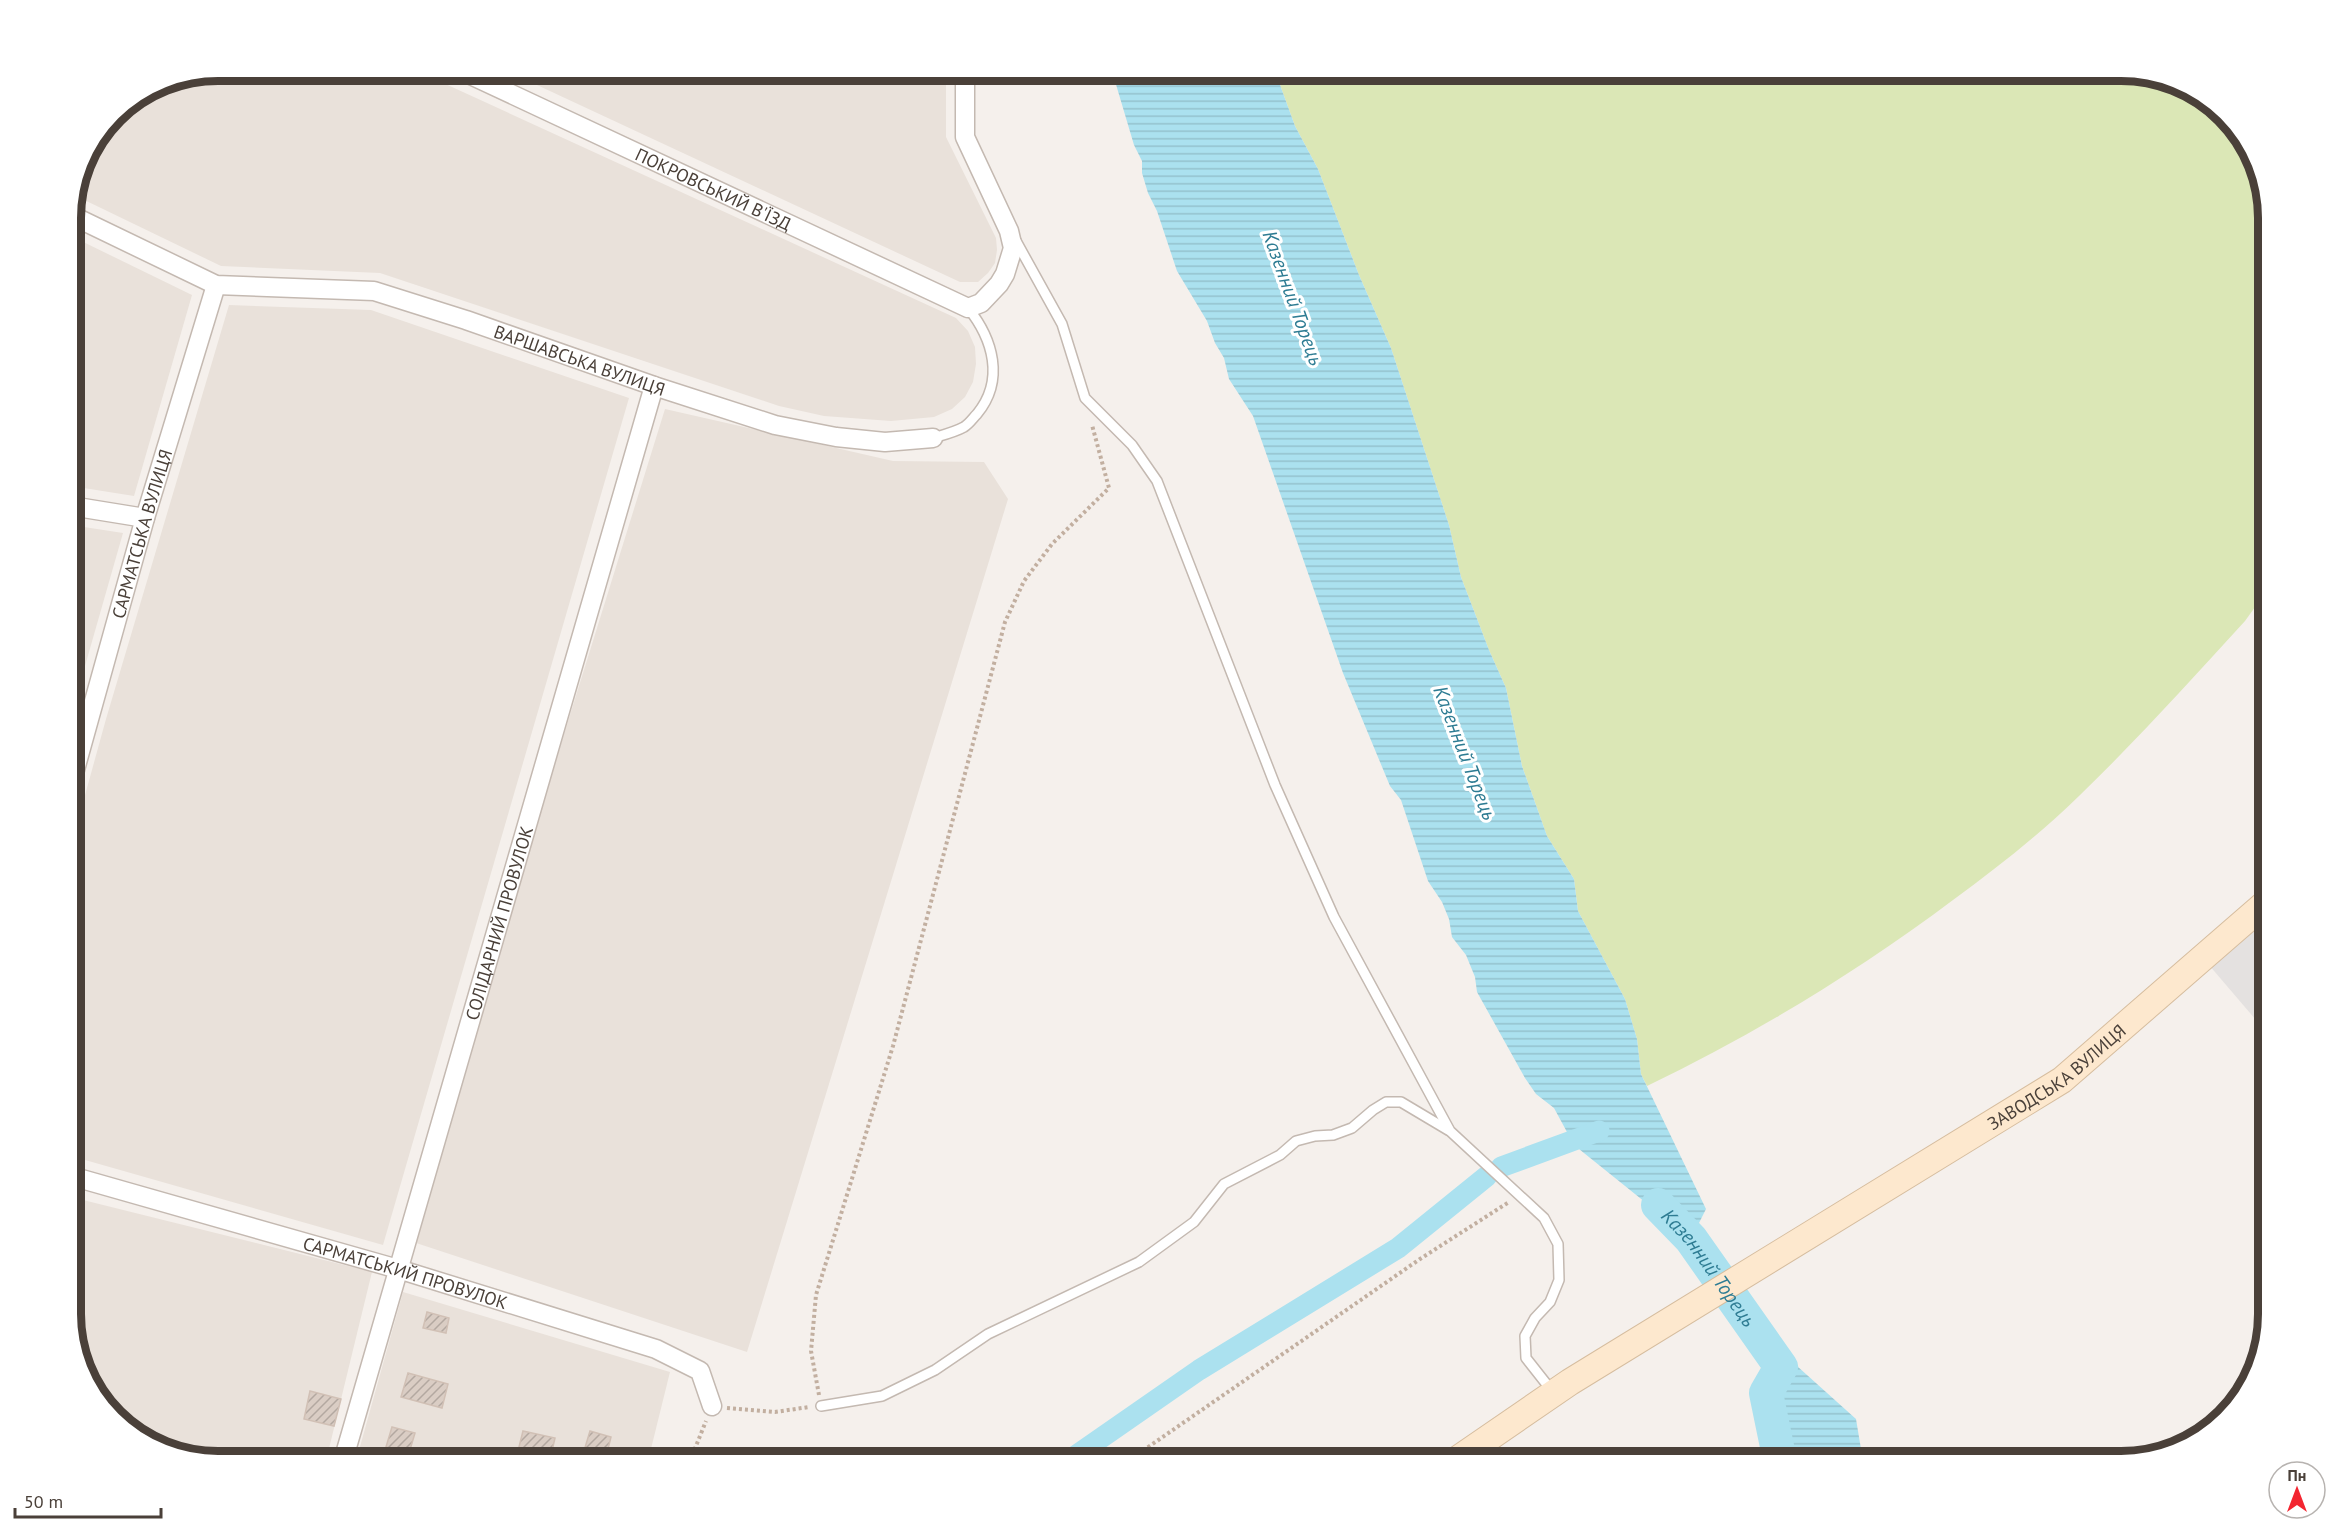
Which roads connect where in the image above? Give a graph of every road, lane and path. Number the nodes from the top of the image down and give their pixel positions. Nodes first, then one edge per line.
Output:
1 (483, 81) edge
2 (965, 81) edge
3 (81, 220) edge
4 (1010, 231) junction
5 (216, 285) junction
6 (968, 308) junction
7 (654, 386) junction
8 (1084, 398) junction
9 (933, 438) joint
10 (81, 508) edge
11 (145, 518) junction
12 (81, 748) edge
13 (2258, 910) edge
14 (1450, 1131) junction
15 (81, 1179) edge
16 (1518, 1196) junction
17 (398, 1269) junction
18 (1554, 1393) junction
19 (712, 1406) junction
20 (821, 1406) junction
21 (346, 1451) edge
22 (694, 1451) edge
23 (1142, 1451) edge
24 (1470, 1451) edge

1 - 6 street, ПОКРОВСЬКИЙ В'ЇЗД
2 - 4 street
3 - 5 street, ВАРШАВСЬКА ВУЛИЦЯ
4 - 6 street
4 - 8 lane
5 - 7 street, ВАРШАВСЬКА ВУЛИЦЯ
5 - 11 street, САРМАТСЬКА ВУЛИЦЯ
6 - 9 lane, ВАРШАВСЬКА ВУЛИЦЯ
7 - 9 street, ВАРШАВСЬКА ВУЛИЦЯ
7 - 17 street, СОЛІДАРНИЙ ПРОВУЛОК
8 - 14 lane
8 - 20 path
10 - 11 street
11 - 12 street, САРМАТСЬКА ВУЛИЦЯ
13 - 18 street, ЗАВОДСЬКА ВУЛИЦЯ
14 - 16 lane
14 - 20 lane
15 - 17 street, САРМАТСЬКИЙ ПРОВУЛОК
16 - 18 lane
16 - 23 path
17 - 19 street, САРМАТСЬКИЙ ПРОВУЛОК
17 - 21 street, СОЛІДАРНИЙ ПРОВУЛОК
18 - 24 street
19 - 20 path
19 - 22 path

